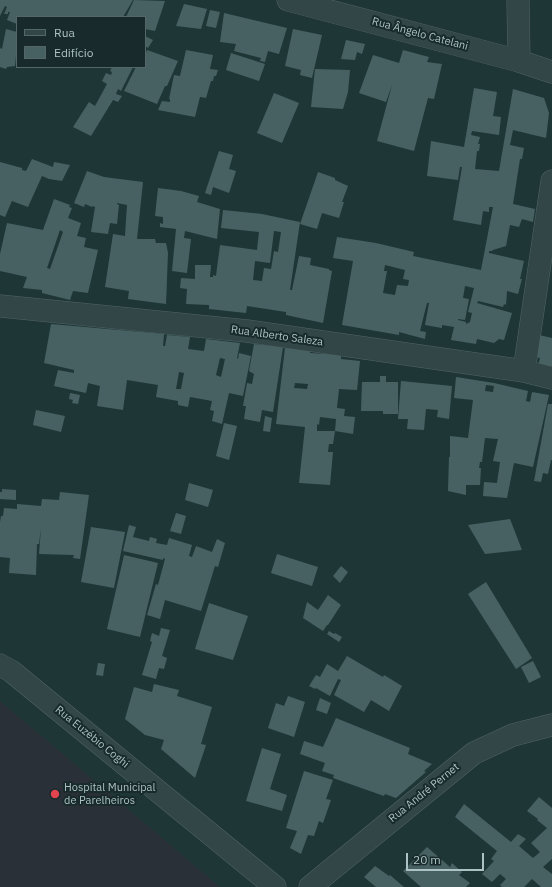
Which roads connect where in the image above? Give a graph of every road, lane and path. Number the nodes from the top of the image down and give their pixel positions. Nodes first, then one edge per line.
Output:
1 (288, 0) edge
2 (518, 0) edge
3 (519, 60) junction
4 (552, 72) edge
5 (552, 181) edge
6 (0, 306) edge
7 (524, 371) junction
8 (552, 378) edge
9 (0, 665) edge
10 (552, 725) edge
11 (275, 887) edge
12 (310, 887) edge

1 - 3 street, Rua Ângelo Catelani
2 - 3 street
3 - 4 street, Rua Ângelo Catelani
5 - 7 street
6 - 7 street, Rua Alberto Saleza
7 - 8 street, Rua Alberto Saleza
9 - 11 street, Rua Euzébio Coghi
10 - 12 street, Rua André Pernet

